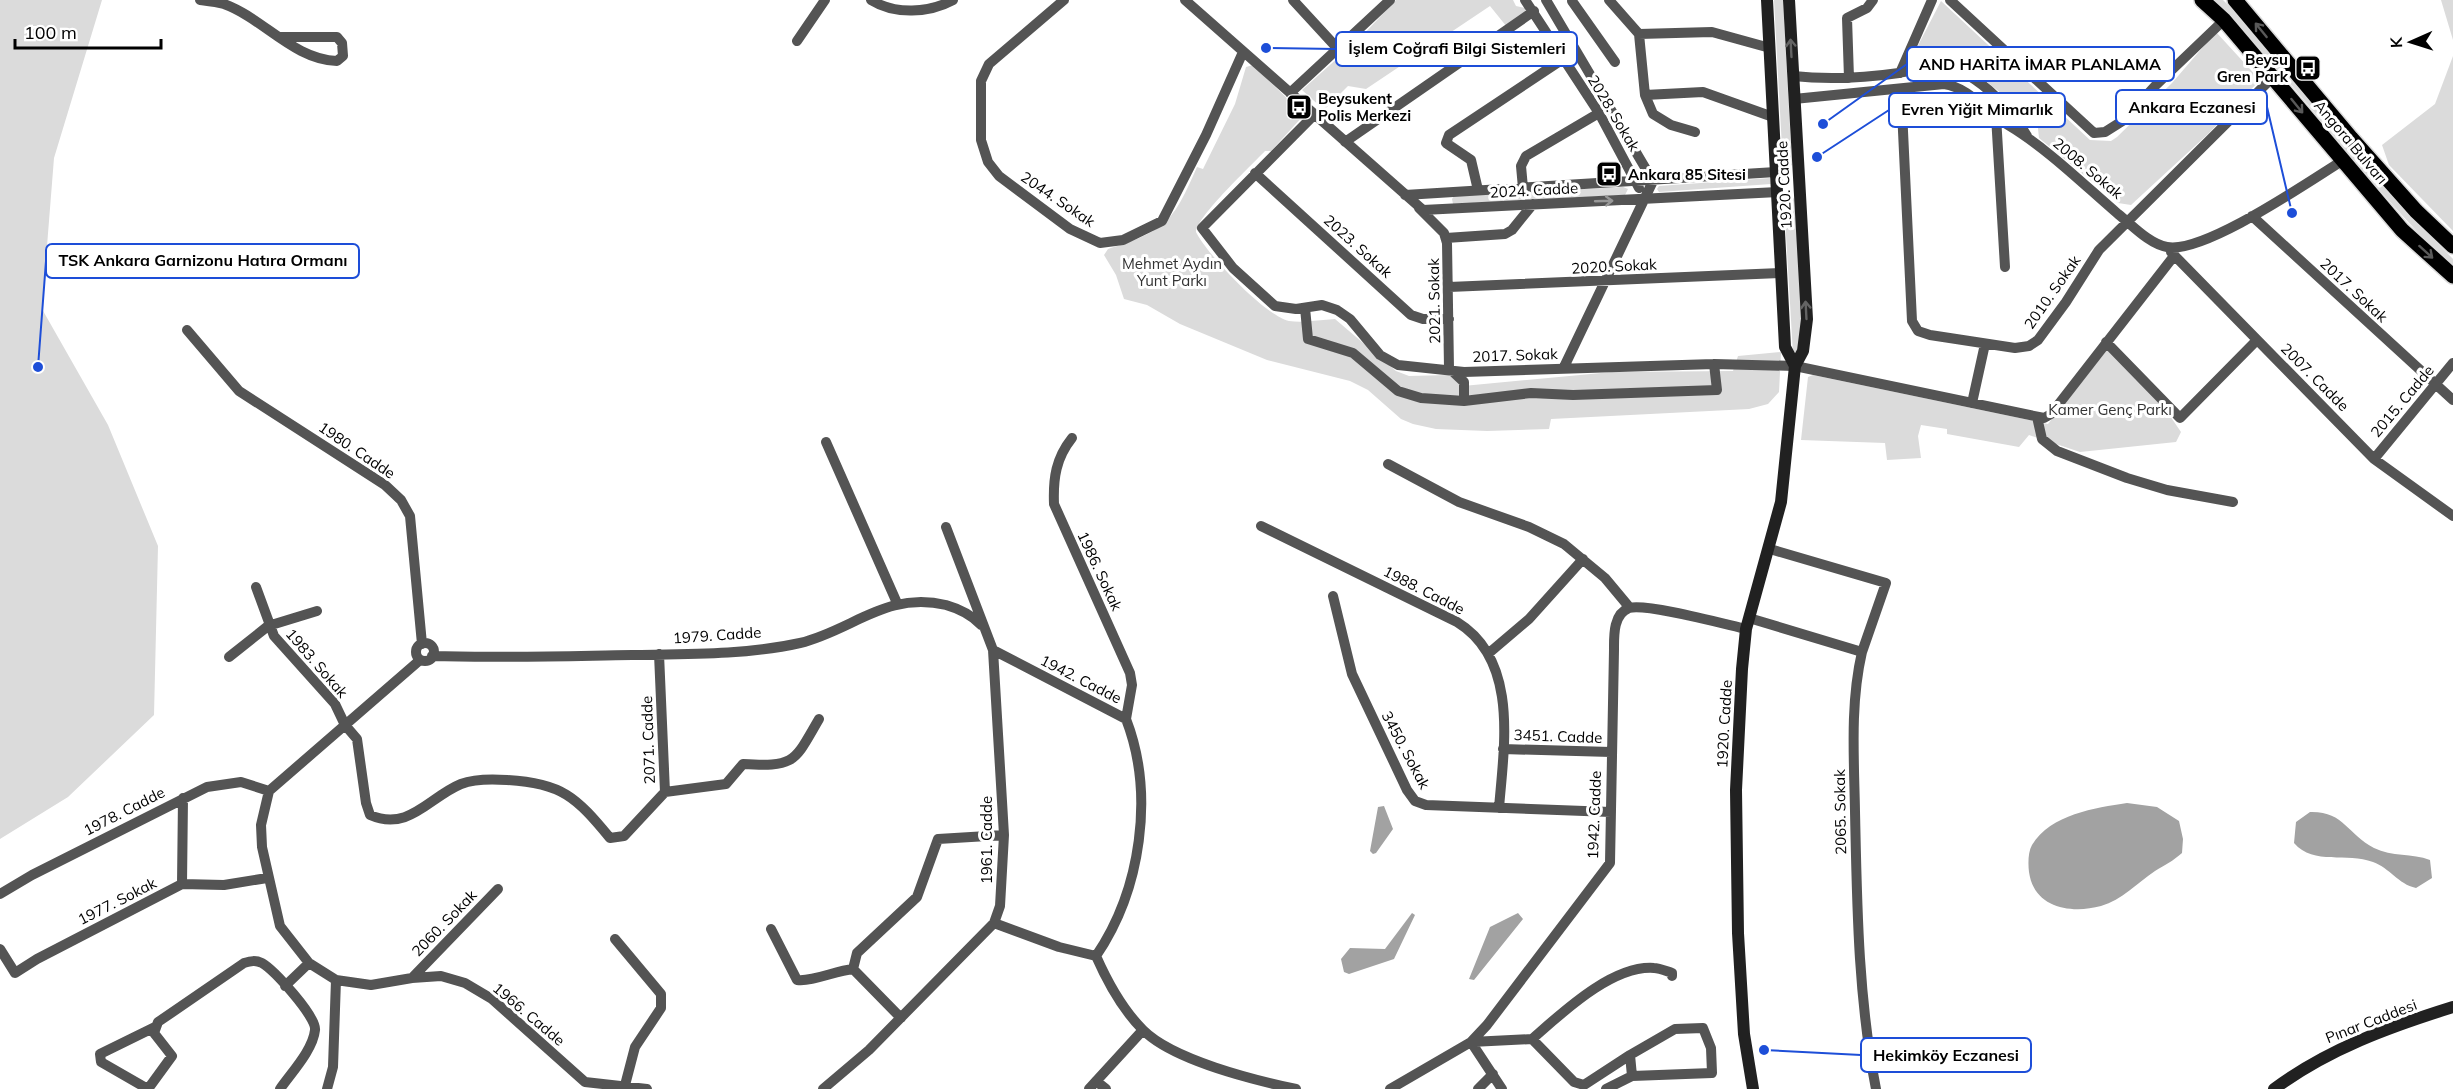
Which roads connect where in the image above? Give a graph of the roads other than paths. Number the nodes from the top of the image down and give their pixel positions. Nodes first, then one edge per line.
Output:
1 (200, 0) edge
2 (825, 0) edge
3 (871, 0) edge
4 (953, 0) edge
5 (1064, 0) edge
6 (1185, 0) edge
7 (1293, 0) edge
8 (1390, 0) edge
9 (1525, 0) edge
10 (1546, 0) edge
11 (1572, 0) edge
12 (1609, 0) edge
13 (1767, 0) edge
14 (1789, 0) edge
15 (1873, 0) edge
16 (1932, 0) edge
17 (1950, 0) edge
18 (2202, 0) edge
19 (2235, 0) edge
20 (1534, 11) junction
21 (1556, 16) junction
22 (2224, 20) junction
23 (1639, 34) junction
24 (279, 37) junction
25 (797, 41) dead end
26 (1770, 48) junction
27 (1338, 49) junction
28 (1243, 52) junction
29 (1563, 59) junction
30 (1615, 62) dead end
31 (1900, 73) junction
32 (1793, 76) junction
33 (2273, 76) junction
34 (1849, 78) junction
35 (1901, 89) junction
36 (1290, 93) junction
37 (1645, 94) junction
38 (1794, 99) junction
39 (1599, 113) junction
40 (1314, 115) junction
41 (1996, 116) junction
42 (1773, 117) junction
43 (1695, 132) dead end
44 (2028, 136) junction
45 (1345, 142) junction
46 (2342, 161) junction
47 (1797, 171) junction
48 (1776, 172) junction
49 (1256, 173) junction
50 (1653, 181) junction
51 (1637, 182) junction
52 (1523, 188) junction
53 (1478, 190) junction
54 (1798, 190) junction
55 (1445, 192) junction
56 (1778, 192) junction
57 (1405, 195) junction
58 (1644, 200) junction
59 (1533, 204) junction
60 (1419, 208) junction
61 (1446, 209) junction
62 (2252, 216) junction
63 (2127, 221) junction
64 (1433, 223) junction
65 (1446, 238) junction
66 (2453, 246) edge
67 (2166, 248) junction
68 (2174, 256) junction
69 (2005, 267) dead end
70 (1781, 273) junction
71 (2453, 276) edge
72 (1605, 281) junction
73 (1449, 287) junction
74 (1305, 308) junction
75 (1449, 320) junction
76 (187, 330) dead end
77 (2257, 340) junction
78 (2106, 342) junction
79 (1985, 344) junction
80 (2453, 363) edge
81 (1714, 364) junction
82 (1795, 366) junction
83 (1449, 368) junction
84 (1564, 368) junction
85 (2435, 386) junction
86 (2453, 400) edge
87 (1464, 401) junction
88 (1972, 403) junction
89 (2037, 417) junction
90 (1072, 438) dead end
91 (826, 442) dead end
92 (2374, 459) junction
93 (1388, 464) dead end
94 (2233, 502) dead end
95 (2453, 516) edge
96 (1261, 526) dead end
97 (946, 527) dead end
98 (1770, 549) junction
99 (1583, 559) junction
100 (256, 587) dead end
101 (1333, 596) dead end
102 (897, 603) junction
103 (1630, 608) junction
104 (317, 611) dead end
105 (1747, 623) junction
106 (268, 626) junction
107 (986, 632) junction
108 (422, 644) junction
109 (993, 650) junction
110 (1862, 652) junction
111 (1489, 653) junction
112 (659, 654) junction
113 (432, 656) junction
114 (229, 657) dead end
115 (420, 660) junction
116 (819, 719) dead end
117 (1126, 719) junction
118 (345, 724) junction
119 (1503, 749) junction
120 (1611, 752) junction
121 (269, 791) junction
122 (665, 792) junction
123 (183, 798) junction
124 (1499, 808) junction
125 (1611, 812) junction
126 (1004, 836) junction
127 (616, 839) joint
128 (267, 878) junction
129 (182, 884) junction
130 (498, 889) dead end
131 (0, 894) edge
132 (994, 922) junction
133 (771, 929) dead end
134 (615, 939) dead end
135 (0, 949) edge
136 (1096, 956) junction
137 (309, 963) junction
138 (853, 969) junction
139 (1672, 976) dead end
140 (411, 978) junction
141 (336, 980) junction
142 (285, 986) junction
143 (2453, 1007) edge
144 (901, 1018) junction
145 (155, 1027) junction
146 (1143, 1030) junction
147 (1532, 1039) junction
148 (1471, 1042) junction
149 (1630, 1055) junction
150 (1493, 1074) junction
151 (1632, 1076) junction
152 (1245, 1077) junction
153 (1093, 1085) edge
154 (587, 1086) edge
155 (624, 1088) edge
156 (148, 1089) edge
157 (280, 1089) edge
158 (327, 1089) edge
159 (647, 1089) edge
160 (823, 1089) edge
161 (1106, 1089) edge
162 (1245, 1089) edge
163 (1296, 1089) edge
164 (1390, 1089) edge
165 (1478, 1089) edge
166 (1502, 1089) edge
167 (1606, 1089) edge
168 (1753, 1089) edge
169 (1876, 1089) edge
170 (2274, 1089) edge

1 - 24 street
2 - 25 street
3 - 4 street
5 - 28 street, 2044. Sokak
6 - 28 street
7 - 27 street
8 - 27 street
9 - 20 street, 2028. Sokak
10 - 21 street, 2028. Sokak
11 - 21 street
11 - 30 street
12 - 23 street
13 - 26 main road, 1920. Cadde
32 -> 14 main road, 1920. Cadde
15 - 34 street
16 - 31 street
17 - 22 street
18 - 22 main road, Angora Bulvarı
66 -> 19 main road, Angora Bulvarı
20 - 29 street, 2028. Sokak
20 - 45 street
21 - 50 street, 2028. Sokak
22 - 33 main road, Angora Bulvarı
23 - 26 street
23 - 37 street
24 - 24 street
26 - 42 main road, 1920. Cadde
27 - 36 street
28 - 36 street
29 - 39 street, 2028. Sokak
29 - 53 street
31 - 34 street
31 - 44 street
32 - 34 street
32 - 38 main road, 1920. Cadde
33 -> 46 main road, Angora Bulvarı
33 - 63 street, 2010. Sokak
35 - 38 street, 2008. Sokak
35 - 41 street, 2008. Sokak
35 - 79 street, 2010. Sokak
36 - 40 street
37 - 42 street
37 - 43 street
38 - 47 main road, 1920. Cadde
39 - 51 street, 2028. Sokak
39 - 52 street
40 - 45 street
40 - 49 street, 2017. Sokak
41 - 44 street, 2008. Sokak
41 - 69 street
42 - 48 main road, 1920. Cadde
44 - 63 street, 2008. Sokak
45 - 57 street
46 - 62 street
46 -> 71 main road, Angora Bulvarı
47 - 48 main road
47 - 54 main road, 1920. Cadde
48 - 50 street, 2024. Cadde
48 - 56 main road, 1920. Cadde
49 - 74 street, 2017. Sokak
49 - 75 street, 2023. Sokak
50 - 51 street, 2024. Cadde
50 - 58 street
51 - 52 street, 2024. Cadde
51 - 58 street, 2028. Sokak
52 - 53 street, 2024. Cadde
53 - 55 street, 2024. Cadde
54 - 56 main road
82 -> 54 main road, 1920. Cadde
55 - 57 street, 2024. Cadde
55 - 61 street
56 - 58 street, 2024. Cadde
56 - 70 main road, 1920. Cadde
57 - 60 street
59 -> 58 street, 2024. Cadde
58 - 72 street
59 - 61 street, 2024. Cadde
59 - 65 street
60 - 61 street, 2024. Cadde
60 - 64 street, 2021. Sokak
61 - 64 street
62 - 67 street
62 - 85 street, 2017. Sokak
63 - 67 street, 2008. Sokak
63 - 79 street, 2010. Sokak
64 - 65 street, 2021. Sokak
65 - 73 street, 2021. Sokak
67 - 68 street, 2007. Cadde
68 - 77 street, 2007. Cadde
68 - 78 street
70 - 72 street, 2020. Sokak
70 - 82 main road, 1920. Cadde
72 - 73 street, 2020. Sokak
72 - 84 street
73 - 75 street, 2021. Sokak
74 - 83 street, 2017. Sokak
74 - 87 street
75 - 83 street, 2021. Sokak
76 - 108 street, 1980. Cadde
77 - 78 street
77 - 92 street, 2007. Cadde
78 - 89 street
79 - 88 street
80 - 85 street, 2015. Cadde
81 - 82 street, 2017. Sokak
81 - 84 street, 2017. Sokak
81 - 87 street
82 - 88 street, 2017. Sokak
82 - 98 main road, 1920. Cadde
83 - 84 street, 2017. Sokak
83 - 87 street
85 - 86 street, 2017. Sokak
85 - 92 street, 2015. Cadde
88 - 89 street, 2017. Sokak
89 - 94 street
90 - 117 street, 1986. Sokak
91 - 102 street
92 - 95 street, 2007. Cadde
93 - 99 street
96 - 111 street, 1988. Cadde
97 - 107 street, 1961. Cadde
98 - 105 main road, 1920. Cadde
98 - 110 street, 2065. Sokak
99 - 103 street
99 - 111 street
100 - 106 street, 1983. Sokak
101 - 124 street, 3450. Sokak
102 - 107 street, 1979. Cadde
102 - 112 street, 1979. Cadde
103 - 105 street
103 - 120 street, 1942. Cadde
104 - 106 street
105 - 110 street
105 - 168 main road, 1920. Cadde
106 - 114 street
106 - 118 street, 1983. Sokak
107 - 109 street, 1961. Cadde
108 - 113 street
108 - 115 street
109 - 117 street, 1942. Cadde
109 - 126 street, 1961. Cadde
110 - 169 street, 2065. Sokak
111 - 119 street, 1988. Cadde
112 - 113 street, 1979. Cadde
112 - 122 street, 2071. Cadde
113 - 115 street
115 - 118 street
116 - 122 street
117 - 136 street, 1942. Cadde
118 - 121 street
118 - 127 street, 1983. Sokak
119 - 120 street, 3451. Cadde
119 - 124 street, 1988. Cadde
120 - 125 street, 1942. Cadde
121 - 123 street, 1978. Cadde
121 - 128 street, 1966. Cadde
122 - 127 street, 2071. Cadde
123 - 129 street
123 - 131 street, 1978. Cadde
124 - 125 street, 3450. Sokak
125 - 148 street, 1942. Cadde
126 - 132 street, 1961. Cadde
126 - 138 street
128 - 129 street, 1977. Sokak
128 - 137 street, 1966. Cadde
129 - 135 street, 1977. Sokak
130 - 140 street, 2060. Sokak
132 - 136 street
132 - 144 street
133 - 138 street
134 - 155 street
136 - 146 street
137 - 141 street, 1966. Cadde
137 - 142 street
138 - 144 street
139 - 147 street
140 - 141 street, 1966. Cadde
140 - 154 street, 1966. Cadde
141 - 158 street
142 - 145 street
142 - 157 street
143 - 170 main road, Pınar Caddesi
144 - 160 street
145 - 156 street
145 - 156 street
146 - 152 street
146 - 153 street
147 - 148 street
147 - 149 street
148 - 150 street
148 - 164 street, 1942. Cadde
149 - 151 street
149 - 151 street
150 - 165 street
150 - 166 street
151 - 167 street
152 - 162 street
152 - 163 street
153 - 161 street
154 - 155 street, 1966. Cadde
155 - 159 street, 1966. Cadde

